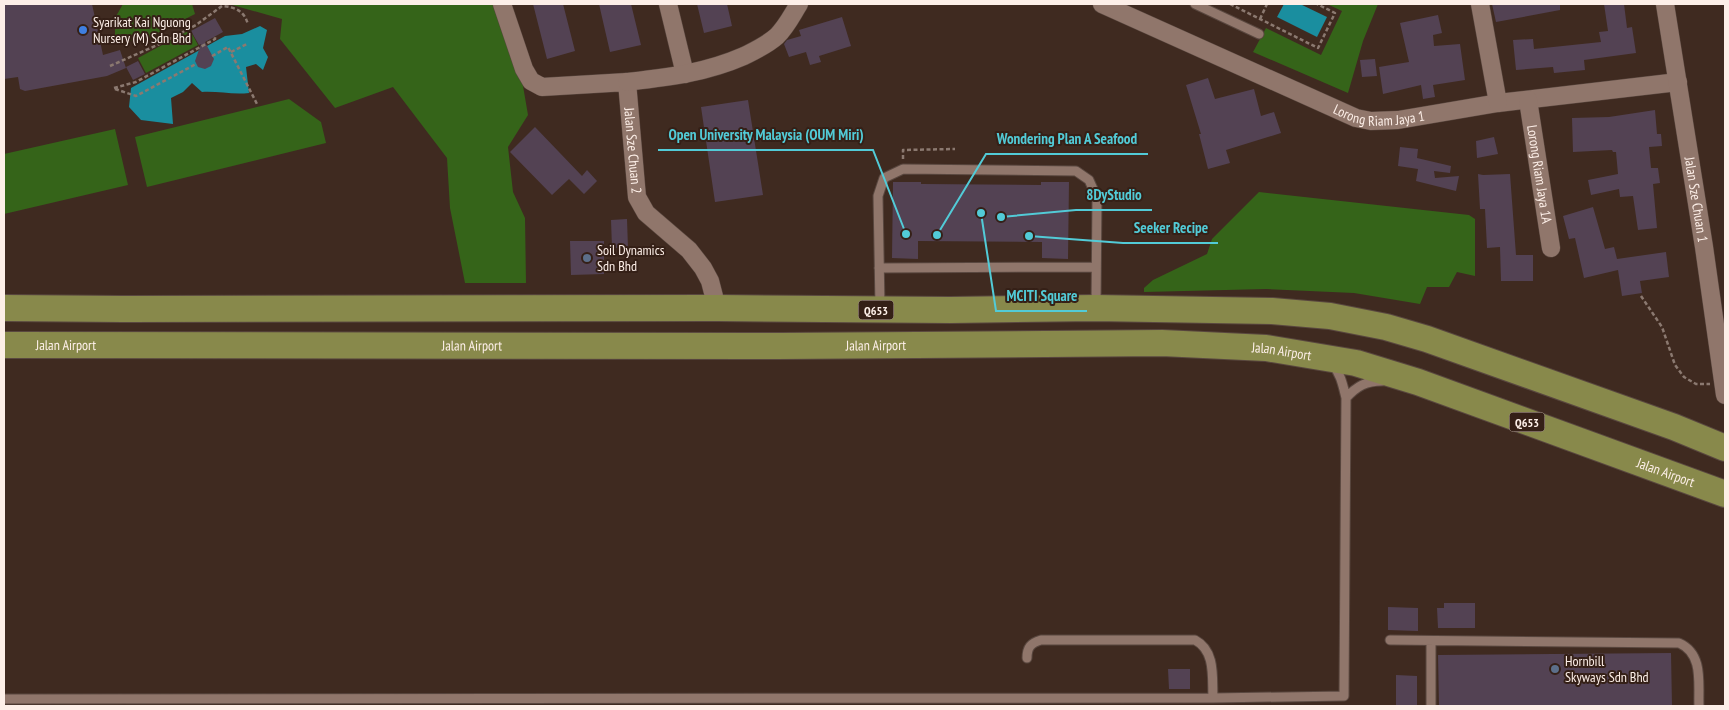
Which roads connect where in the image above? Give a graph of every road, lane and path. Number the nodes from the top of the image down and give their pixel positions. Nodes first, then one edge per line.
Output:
1 (502, 4) edge
2 (668, 4) edge
3 (799, 4) edge
4 (1102, 4) edge
5 (1195, 4) edge
6 (1230, 4) edge
7 (1267, 4) edge
8 (1317, 4) edge
9 (1480, 4) edge
10 (1665, 4) edge
11 (1260, 19) junction
12 (248, 25) dead end
13 (1259, 34) dead end
14 (215, 36) dead end
15 (247, 44) dead end
16 (231, 52) junction
17 (212, 56) dead end
18 (196, 64) dead end
19 (110, 66) dead end
20 (685, 74) junction
21 (627, 82) junction
22 (1678, 82) junction
23 (1528, 100) junction
24 (1498, 103) junction
25 (258, 106) dead end
26 (955, 149) dead end
27 (903, 169) junction
28 (1551, 248) dead end
29 (1096, 267) junction
30 (879, 268) junction
31 (1641, 296) dead end
32 (4, 308) edge
33 (717, 308) junction
34 (1096, 308) junction
35 (880, 310) junction
36 (4, 345) edge
37 (780, 346) junction
38 (1327, 358) junction
39 (1418, 382) junction
40 (1724, 389) edge
41 (1346, 398) junction
42 (1725, 448) edge
43 (1725, 494) edge
44 (1390, 640) dead end
45 (1431, 641) junction
46 (1027, 658) dead end
47 (1344, 696) junction
48 (1213, 698) junction
49 (4, 699) edge
50 (1146, 699) junction
51 (1079, 702) edge
52 (82, 703) edge
53 (505, 703) edge
54 (602, 703) edge
55 (1153, 706) edge
56 (1344, 706) edge
57 (1431, 706) edge
58 (1699, 706) edge

1 - 21 street
2 - 20 street
3 - 20 street
4 - 24 street, Lorong Riam Jaya 1
5 - 13 lane
6 - 11 path
7 - 11 path
8 - 11 path
9 - 24 street
10 - 22 street, Jalan Sze Chuan 1
12 - 19 path
14 - 18 path
15 - 16 path
16 - 17 path
16 - 25 path
20 - 21 street
21 - 33 street, Jalan Sze Chuan 2
22 - 23 street, Lorong Riam Jaya 1
22 - 40 street, Jalan Sze Chuan 1
23 - 24 street, Lorong Riam Jaya 1
23 - 28 street, Lorong Riam Jaya 1A
26 - 27 path
27 - 29 lane
27 - 30 lane
29 - 30 lane
29 - 34 lane
30 - 35 lane
31 - 40 path
32 - 33 main road, Q653
33 - 35 main road, Q653
33 - 37 main road
34 - 35 main road, Q653
34 - 42 main road, Q653
36 - 37 main road, Jalan Airport / Q653
37 - 38 main road, Jalan Airport / Q653
38 - 39 main road, Jalan Airport / Q653
38 - 41 lane
39 - 41 lane
39 - 43 main road, Jalan Airport / Q653
41 - 47 lane
44 - 45 lane
45 - 57 lane
45 - 58 lane
46 - 48 lane
47 - 48 lane
47 - 56 lane
48 - 50 lane
49 - 52 lane
50 - 51 lane
50 - 55 lane
51 - 54 lane
52 - 53 lane
53 - 54 lane

